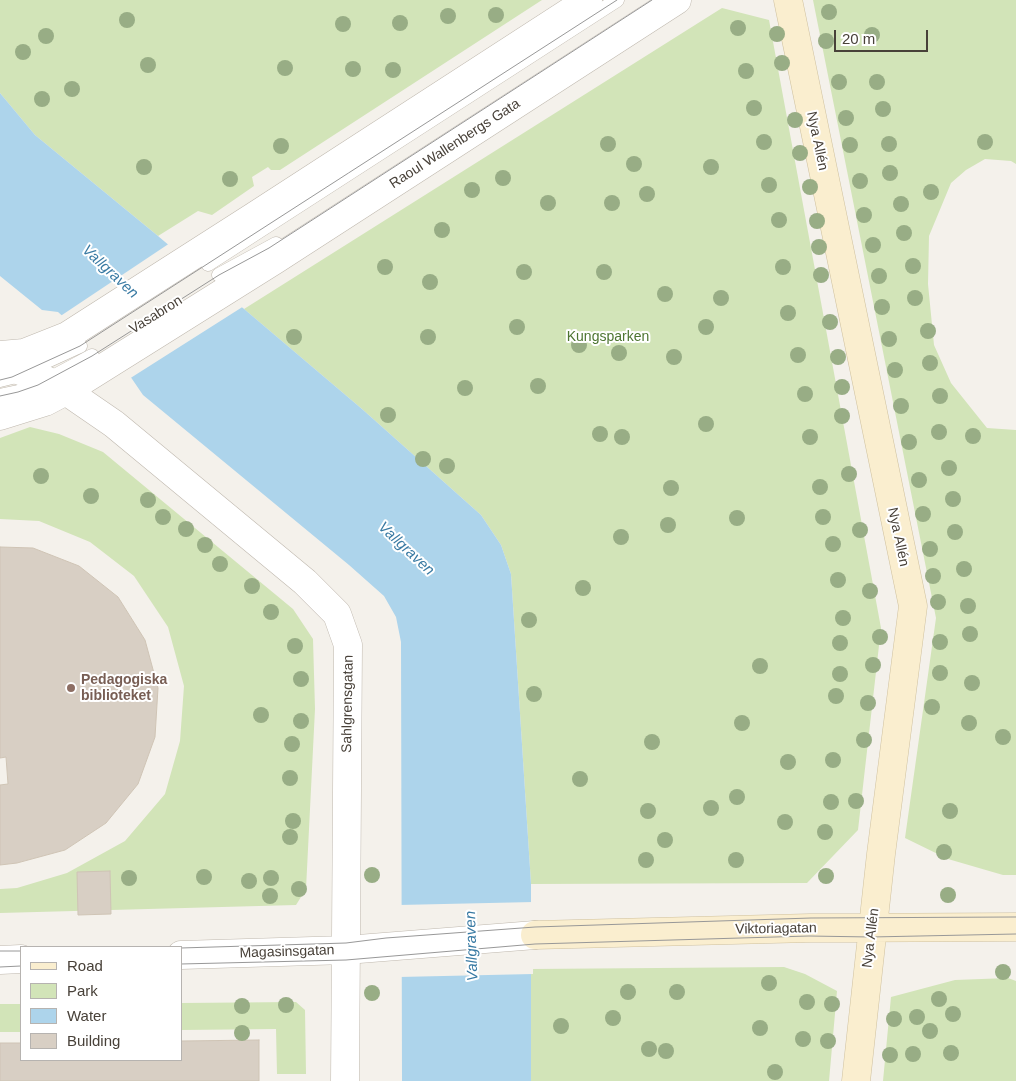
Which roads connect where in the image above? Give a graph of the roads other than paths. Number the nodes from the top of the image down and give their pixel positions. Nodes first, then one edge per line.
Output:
1 (588, 0) edge
2 (617, 0) edge
3 (677, 0) edge
4 (788, 0) edge
5 (627, 16) dead end
6 (610, 27) dead end
7 (594, 38) dead end
8 (214, 270) junction
9 (86, 351) junction
10 (0, 355) edge
11 (27, 378) edge
12 (0, 396) edge
13 (0, 416) edge
14 (872, 927) junction
15 (1016, 927) edge
16 (535, 935) joint
17 (346, 950) junction
18 (182, 955) edge
19 (20, 959) edge
20 (0, 960) edge
21 (345, 1081) edge
22 (856, 1081) edge

1 - 8 street
2 - 8 lane
3 - 8 street, Raoul Wallenbergs Gata
4 - 14 main road, Nya Allén
5 - 6 lane
7 - 8 lane
8 - 9 street, Vasabron
8 - 9 street
9 - 10 street
9 - 11 street
9 - 11 lane
11 - 12 lane
11 - 13 street
11 - 17 street, Sahlgrensgatan
14 - 15 main road, Viktoriagatan
14 - 16 main road, Viktoriagatan
14 - 22 main road, Nya Allén
16 - 17 street, Magasinsgatan
17 - 18 street, Magasinsgatan
17 - 21 street, Sahlgrensgatan
19 - 20 street

